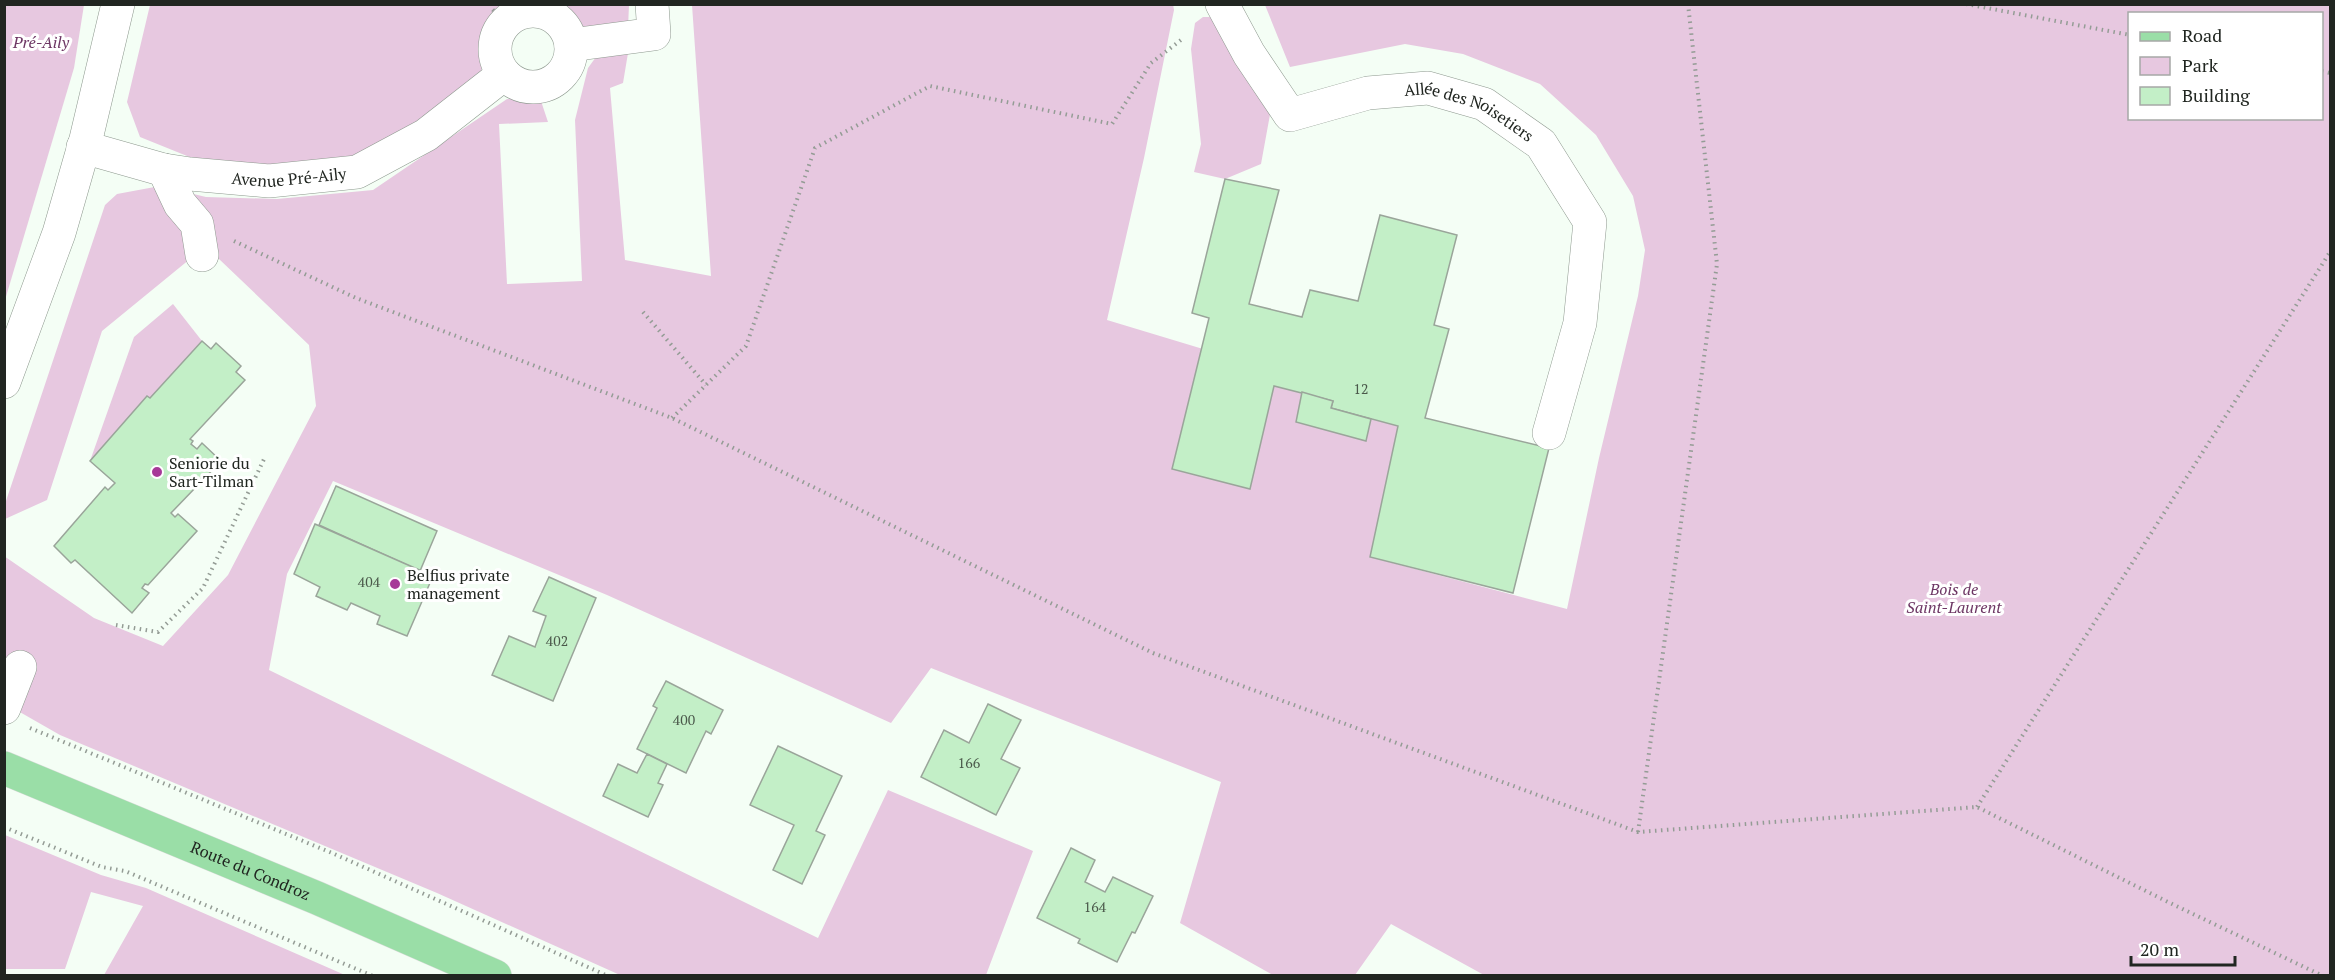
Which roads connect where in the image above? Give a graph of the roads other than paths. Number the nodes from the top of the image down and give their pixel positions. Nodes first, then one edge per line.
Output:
1 (118, 4) edge
2 (652, 4) edge
3 (1222, 4) edge
4 (498, 13) edge
5 (571, 45) junction
6 (504, 74) junction
7 (83, 147) junction
8 (164, 170) junction
9 (200, 240) road end
10 (4, 382) edge
11 (1549, 433) dead end
12 (20, 667) dead end
13 (4, 708) edge
14 (4, 768) edge
15 (495, 975) edge

1 - 7 street
2 - 5 street
3 - 11 street, Allée des Noisetiers
4 - 5 street
4 - 6 street
5 - 6 street
6 - 8 street, Avenue Pré-Aily
7 - 8 street, Avenue Pré-Aily
7 - 10 street
8 - 9 street
12 - 13 street
14 - 15 main road, Route du Condroz

